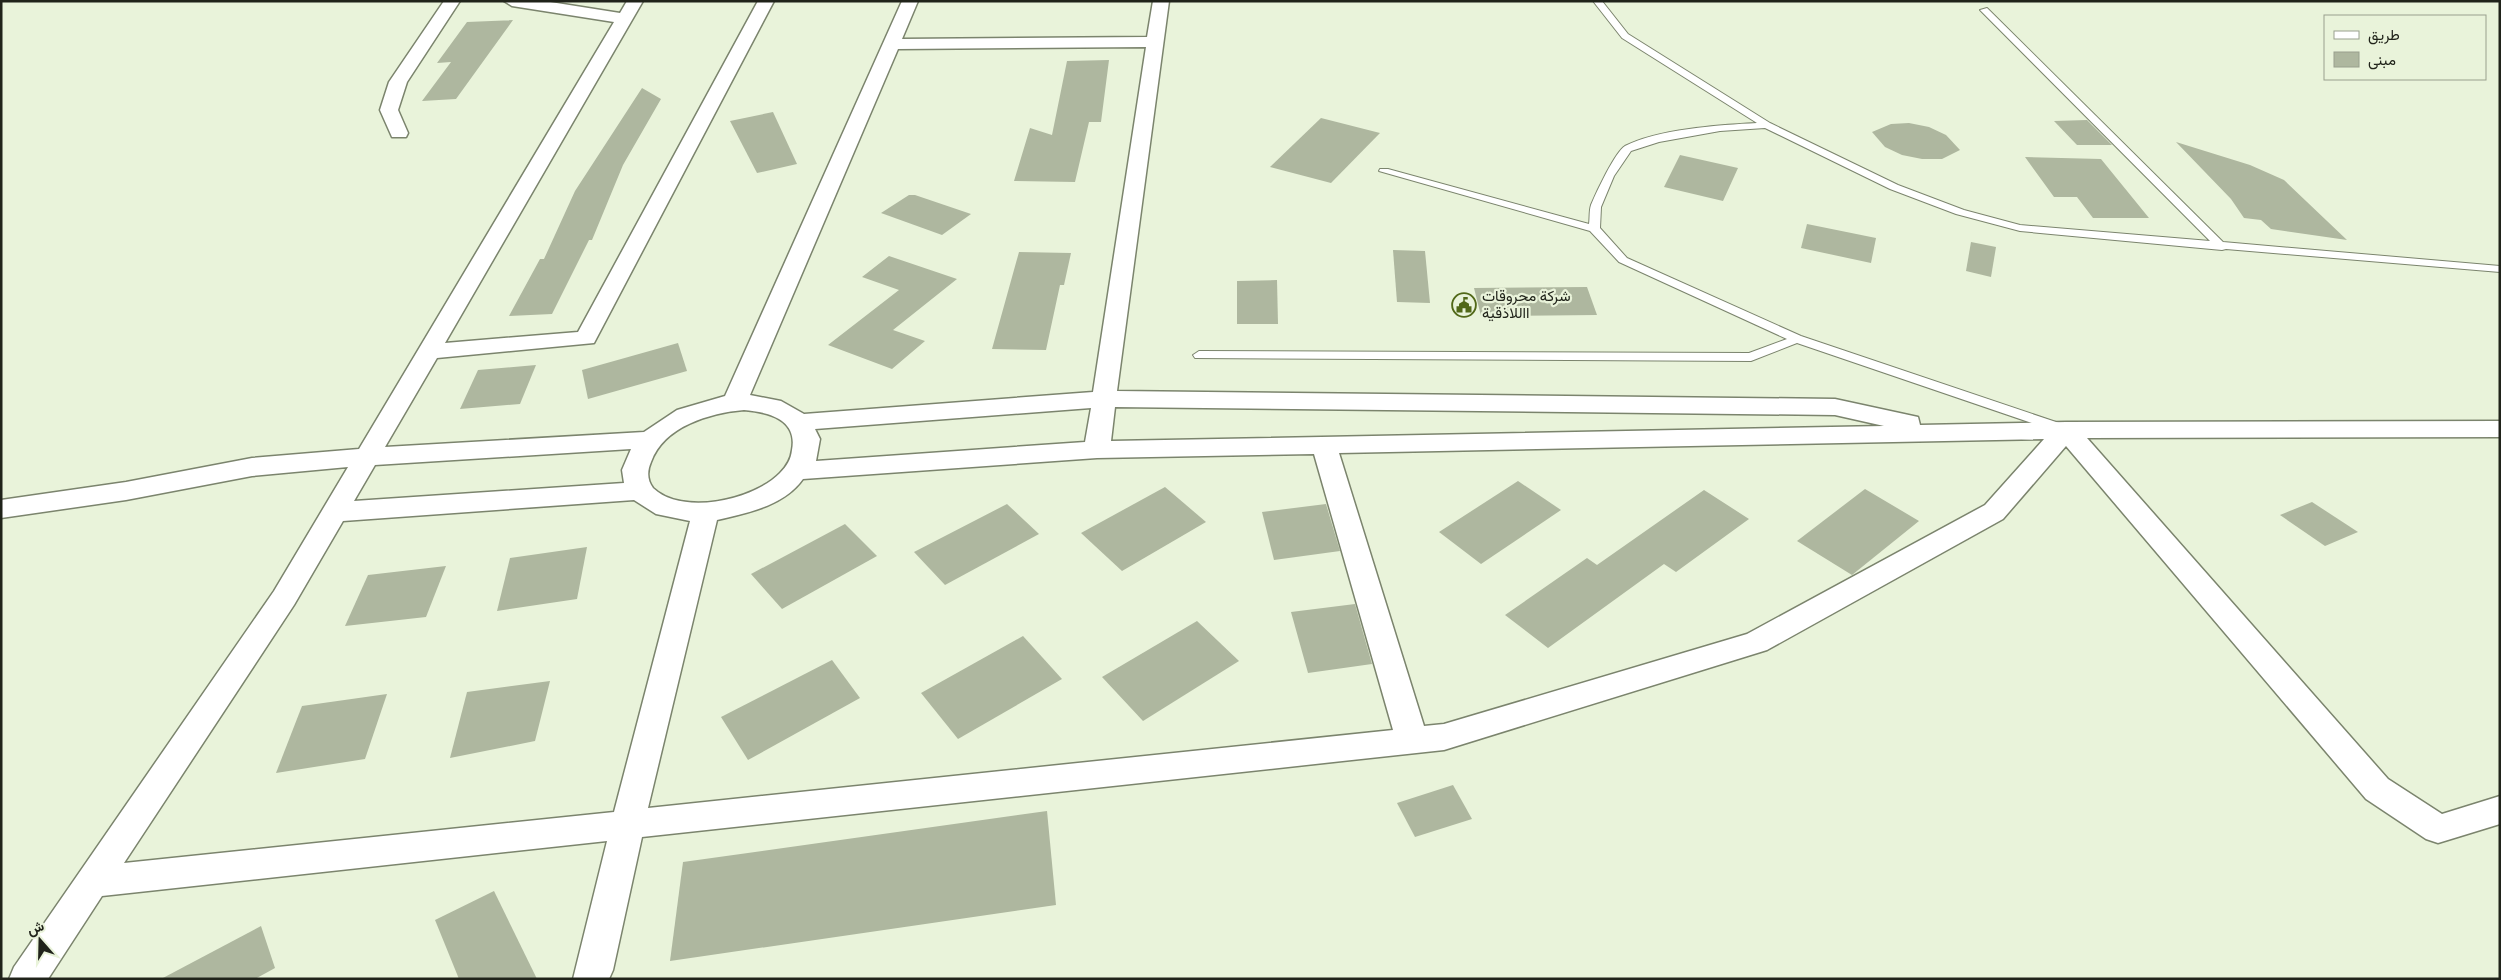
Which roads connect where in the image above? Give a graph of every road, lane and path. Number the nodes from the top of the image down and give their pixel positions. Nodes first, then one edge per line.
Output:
1 (452, 1) edge
2 (512, 1) edge
3 (766, 1) edge
4 (910, 1) edge
5 (1161, 1) edge
6 (1598, 2) edge
7 (630, 10) edge
8 (1984, 10) dead end
9 (1156, 42) junction
10 (891, 44) junction
11 (1767, 125) junction
12 (399, 133) dead end
13 (1384, 171) dead end
14 (1594, 229) junction
15 (2222, 247) junction
16 (2500, 269) edge
17 (1797, 339) junction
18 (429, 352) junction
19 (1199, 355) dead end
20 (1104, 399) junction
21 (734, 404) junction
22 (799, 422) junction
23 (2500, 429) edge
24 (2066, 430) junction
25 (1956, 433) junction
26 (650, 440) junction
27 (1324, 445) junction
28 (1097, 450) junction
29 (367, 457) junction
30 (796, 471) junction
31 (640, 492) junction
32 (1, 510) edge
33 (335, 512) junction
34 (705, 513) junction
35 (1412, 740) junction
36 (2500, 810) edge
37 (628, 823) junction
38 (92, 882) junction
39 (26, 979) edge
40 (591, 979) edge

1 - 12 street
2 - 7 street
3 - 18 street
4 - 10 street
5 - 9 street
6 - 11 lane
7 - 18 street
8 - 15 lane
9 - 10 street
9 - 20 street
10 - 21 street
11 - 14 lane
11 - 15 lane
13 - 14 lane
14 - 17 lane
15 - 16 lane
17 - 19 lane
17 - 24 lane
18 - 29 street
20 - 22 street
20 - 25 street
20 - 28 street
21 - 22 street
21 - 26 street
22 - 30 street
23 - 24 street
24 - 25 street
24 - 35 street
24 - 36 street
25 - 27 street
26 - 29 street
26 - 31 street
27 - 28 street
27 - 35 street
28 - 30 street
29 - 32 street
29 - 33 street
30 - 34 street
31 - 33 street
31 - 34 street
33 - 38 street
34 - 37 street
35 - 37 street
37 - 38 street
37 - 40 street
38 - 39 street

